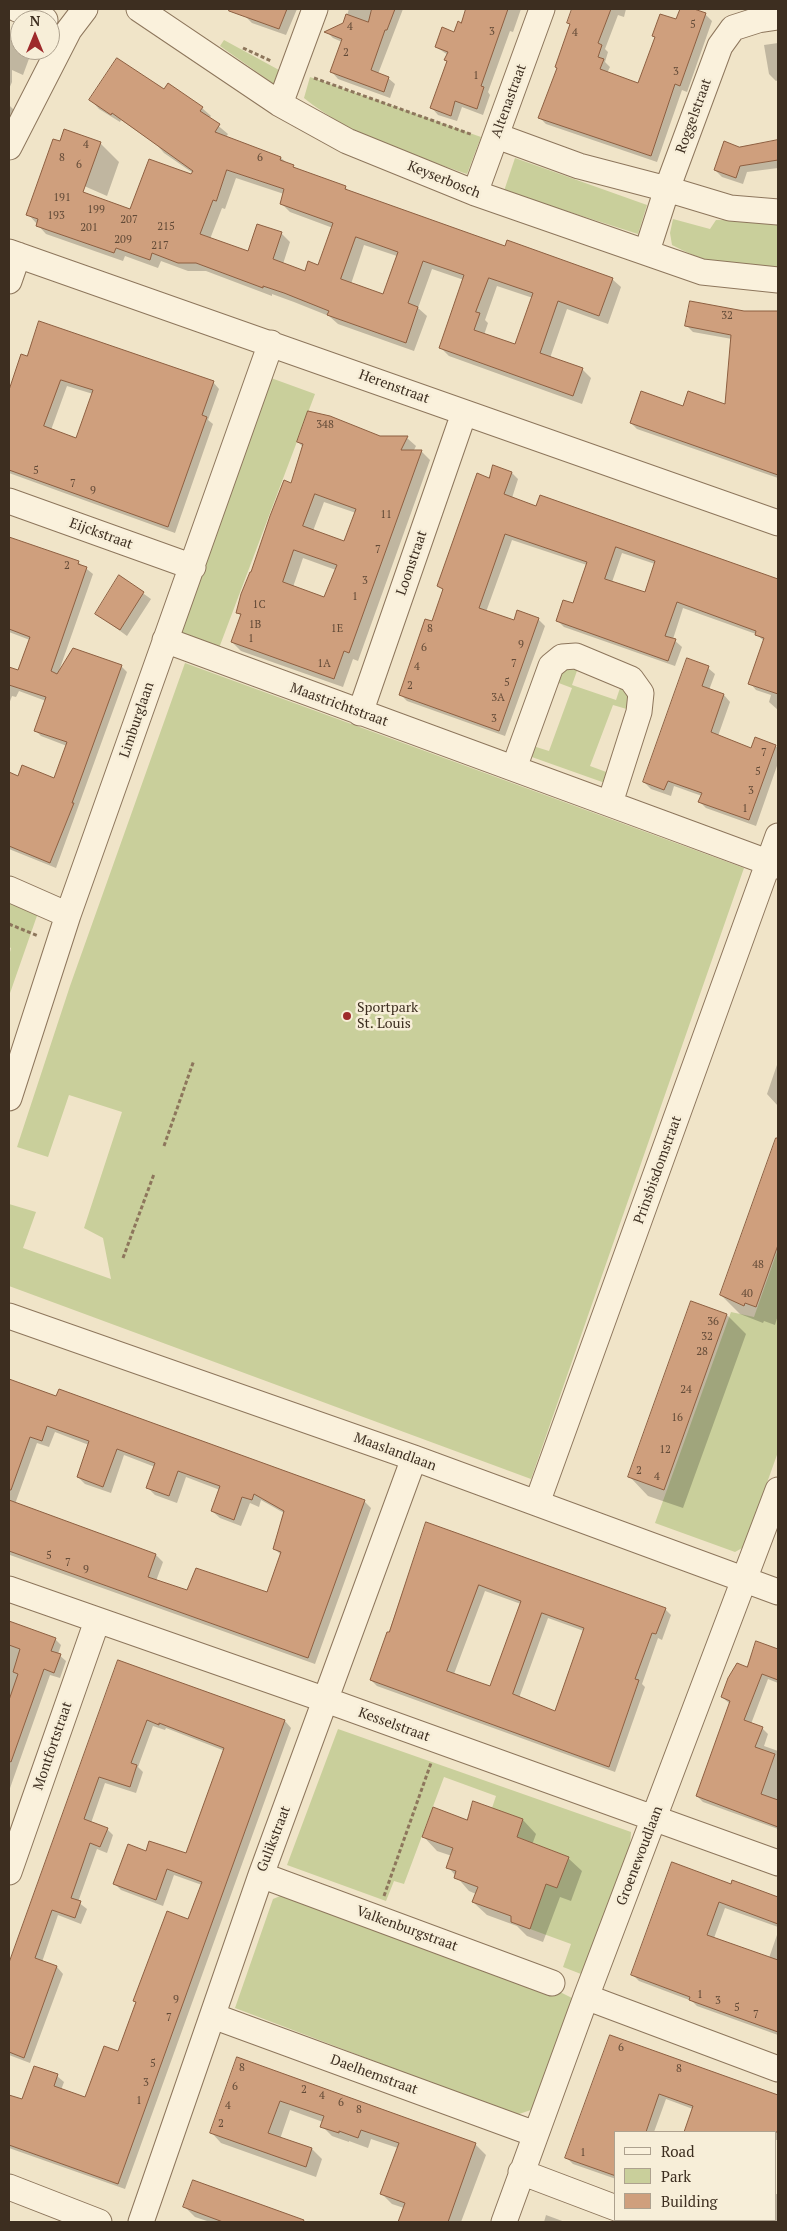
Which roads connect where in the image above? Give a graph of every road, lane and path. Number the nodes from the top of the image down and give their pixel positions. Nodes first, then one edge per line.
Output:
1 (85, 9) edge
2 (140, 9) edge
3 (315, 9) edge
4 (542, 9) edge
5 (778, 17) edge
6 (60, 26) edge
7 (236, 44) dead end
8 (46, 60) edge
9 (292, 71) junction
10 (280, 104) junction
11 (496, 140) junction
12 (9, 147) edge
13 (667, 189) junction
14 (476, 193) junction
15 (778, 212) edge
16 (646, 251) junction
17 (13, 253) edge
18 (778, 280) edge
19 (9, 281) edge
20 (271, 343) junction
21 (464, 413) junction
22 (9, 501) edge
23 (778, 523) edge
24 (193, 567) junction
25 (165, 640) junction
26 (360, 713) junction
27 (514, 768) junction
28 (610, 802) junction
29 (778, 836) edge
30 (773, 865) edge
31 (9, 889) edge
32 (68, 915) junction
33 (9, 924) edge
34 (59, 944) junction
35 (194, 1060) dead end
36 (9, 1098) edge
37 (164, 1146) dead end
38 (154, 1174) dead end
39 (124, 1258) dead end
40 (9, 1315) edge
41 (414, 1458) junction
42 (778, 1490) edge
43 (537, 1503) junction
44 (745, 1579) junction
45 (9, 1589) edge
46 (778, 1592) edge
47 (97, 1621) junction
48 (326, 1700) junction
49 (439, 1741) junction
50 (655, 1819) junction
51 (778, 1863) edge
52 (9, 1872) edge
53 (261, 1875) junction
54 (377, 1918) junction
55 (552, 1983) dead end
56 (586, 1997) junction
57 (213, 2016) junction
58 (778, 2069) edge
59 (535, 2134) junction
60 (521, 2172) junction
61 (9, 2187) edge
62 (614, 2207) edge
63 (99, 2222) edge
64 (141, 2222) edge
65 (504, 2222) edge

1 - 6 street
2 - 10 street, Keyserbosch
3 - 9 street
4 - 11 street, Altenastraat
5 - 13 street, Roggelstraat
7 - 9 path
8 - 12 street
9 - 10 street
9 - 11 path
10 - 14 street, Keyserbosch
11 - 13 street
11 - 14 street, Altenastraat
13 - 15 street
13 - 16 street, Roggelstraat
14 - 16 street, Keyserbosch
16 - 18 street, Keyserbosch
17 - 19 street
17 - 20 street, Herenstraat
20 - 21 street, Herenstraat
20 - 24 street, Limburglaan
21 - 23 street, Herenstraat
21 - 26 street, Loonstraat
22 - 24 street, Eijckstraat
24 - 25 street, Limburglaan
25 - 26 street, Maastrichtstraat
25 - 32 street, Limburglaan
26 - 27 street, Maastrichtstraat
27 - 28 street, Maastrichtstraat
27 - 28 street
28 - 30 street, Maastrichtstraat
29 - 30 street, Prinsbisdomstraat
30 - 43 street, Prinsbisdomstraat
31 - 32 street
32 - 34 street, Limburglaan
33 - 34 path
34 - 36 street, Limburglaan
35 - 37 path
38 - 39 path
40 - 41 street, Maaslandlaan
41 - 43 street, Maaslandlaan
41 - 48 street, Gulikstraat
42 - 44 street, Groenewoudlaan
43 - 44 street, Maaslandlaan
44 - 46 street, Maaslandlaan
44 - 50 street, Groenewoudlaan
45 - 47 street, Kesselstraat
47 - 48 street, Kesselstraat
47 - 52 street, Montfortstraat
48 - 49 street, Kesselstraat
48 - 53 street, Gulikstraat
49 - 50 street, Kesselstraat
49 - 54 path
50 - 51 street, Kesselstraat
50 - 56 street, Groenewoudlaan
53 - 54 street, Valkenburgstraat
53 - 57 street, Gulikstraat
54 - 55 street, Valkenburgstraat
56 - 58 street
56 - 59 street, Groenewoudlaan
57 - 59 street, Daelhemstraat
57 - 64 street, Gulikstraat
59 - 60 street, Groenewoudlaan
60 - 62 street
60 - 65 street, Groenewoudlaan
61 - 63 street

